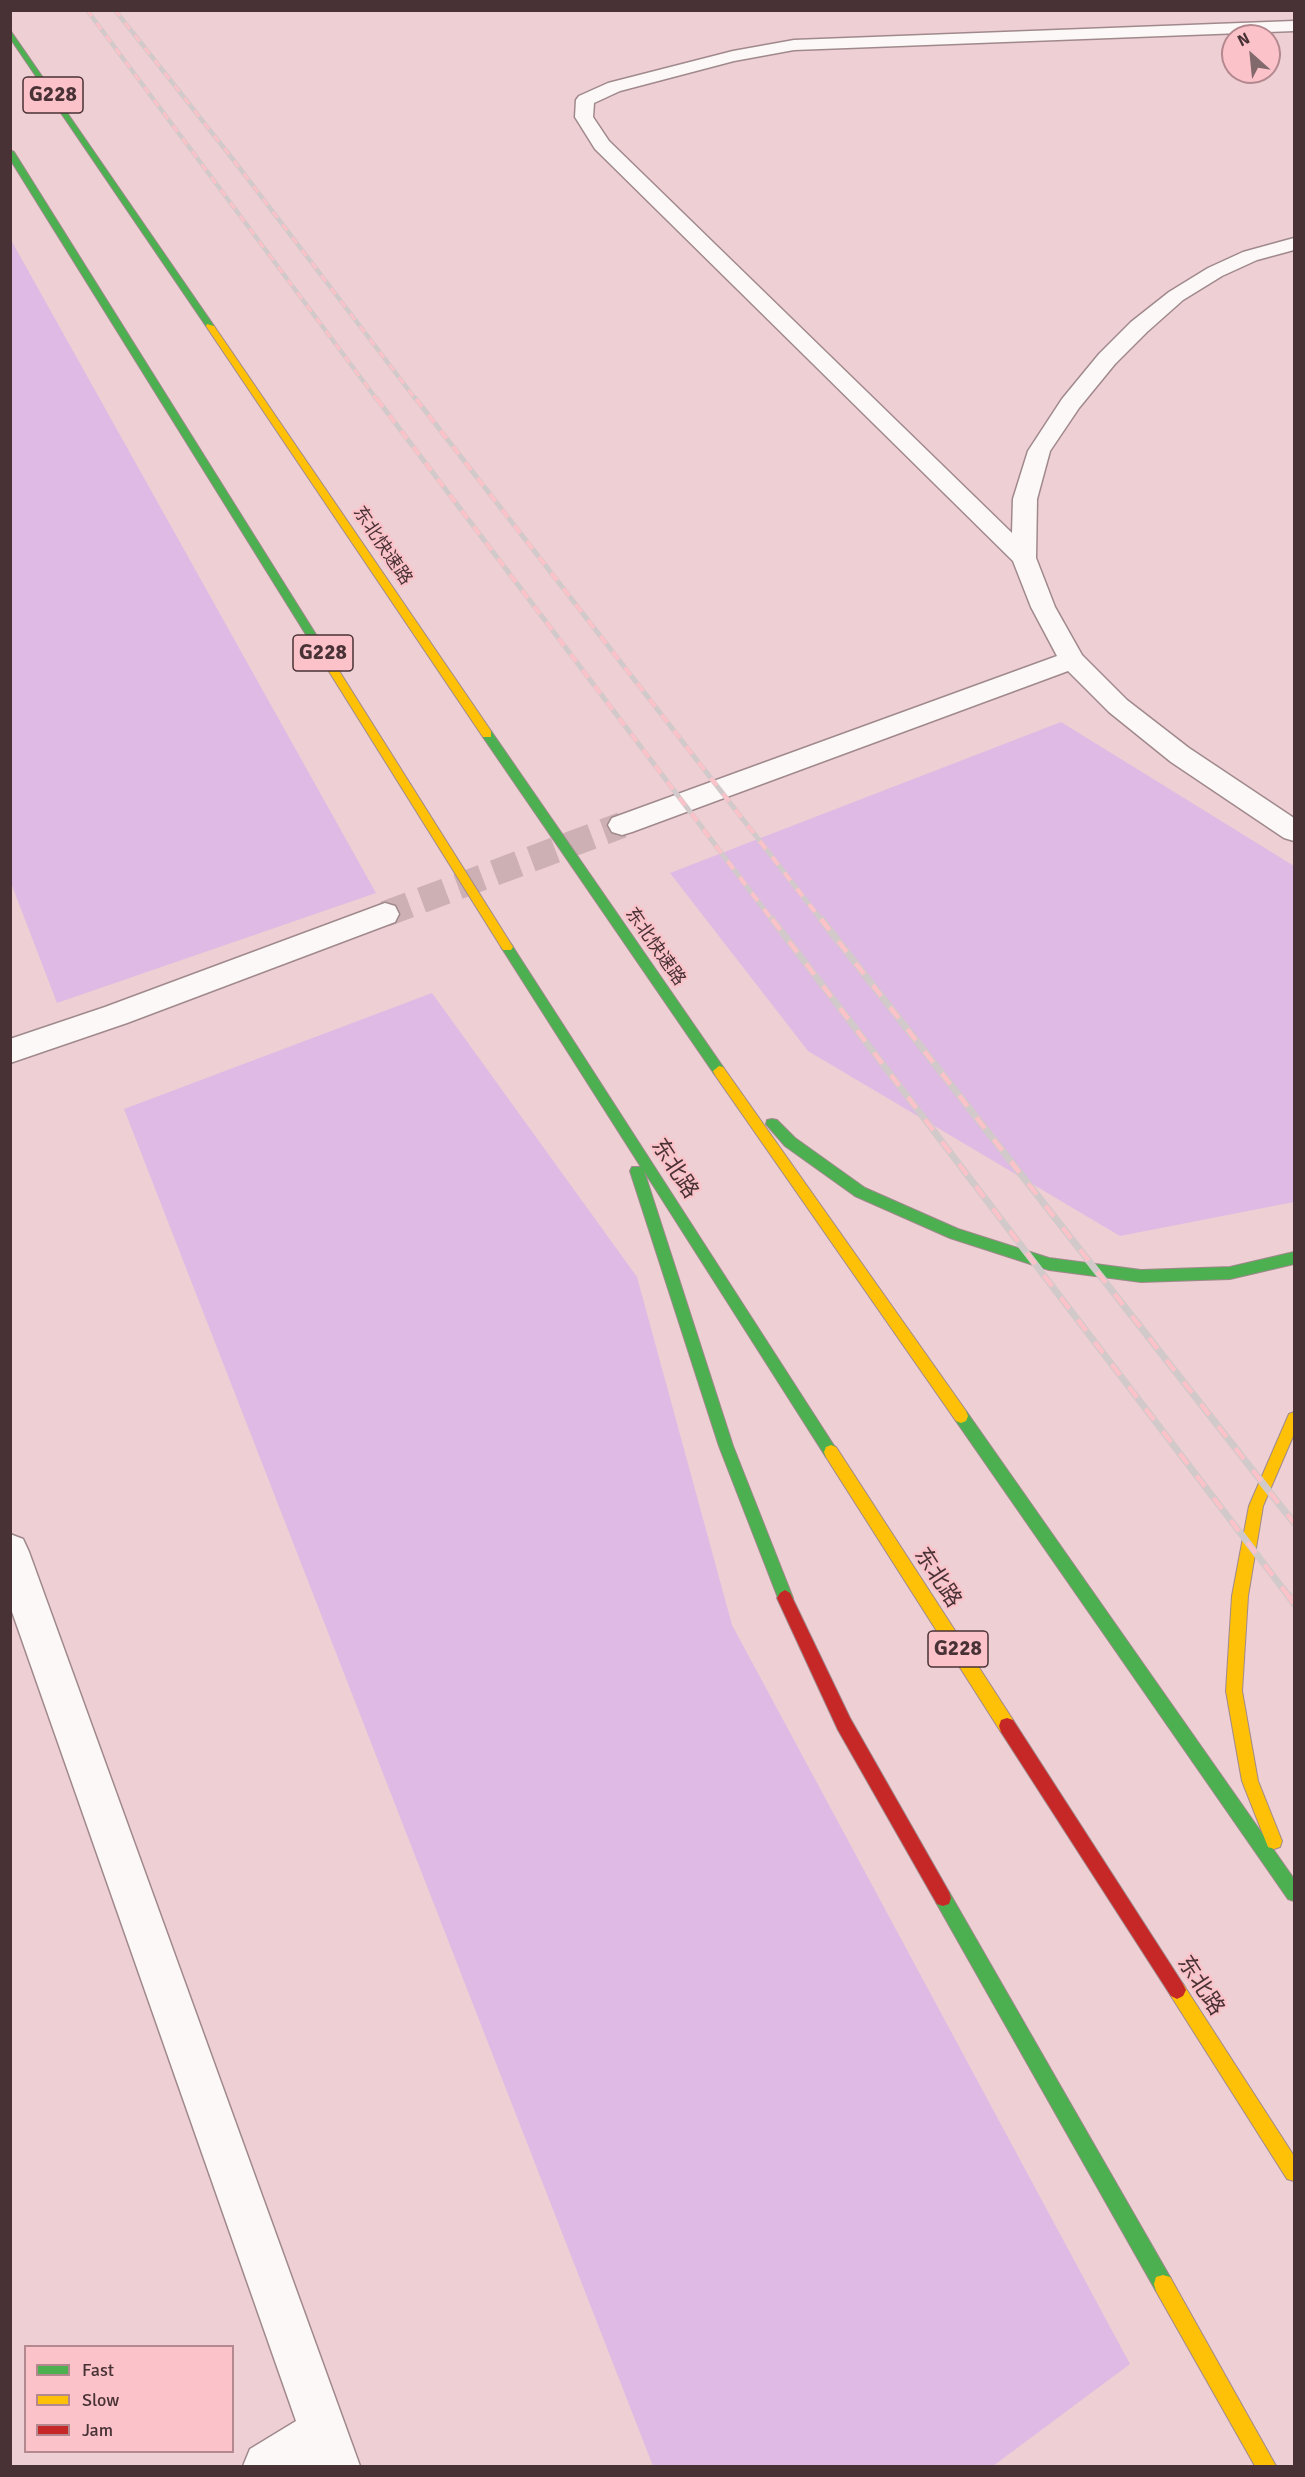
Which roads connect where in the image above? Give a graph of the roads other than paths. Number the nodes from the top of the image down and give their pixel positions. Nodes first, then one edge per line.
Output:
1 (1294, 26) edge
2 (10, 32) edge
3 (10, 152) edge
4 (1294, 243) edge
5 (1024, 558) junction
6 (1072, 660) junction
7 (622, 825) tunnel mouth
8 (1294, 831) edge
9 (385, 914) tunnel mouth
10 (10, 1051) edge
11 (725, 1078) junction
12 (622, 1127) junction
13 (1294, 1258) edge
14 (1294, 1419) edge
15 (10, 1552) edge
16 (1294, 1891) edge
17 (1294, 2172) edge
18 (330, 2449) edge
19 (267, 2466) edge
20 (1266, 2466) edge

1 - 5 street
2 - 11 highway, 东北快速路 / G228
3 - 12 highway, G228
4 - 5 street
5 - 6 street
6 - 7 street
6 - 8 street
9 - 10 street
11 - 13 highway
11 - 16 highway, G228
12 - 17 highway, 东北路 / G228
12 - 20 highway
14 - 16 highway
15 - 18 street
18 - 19 street

